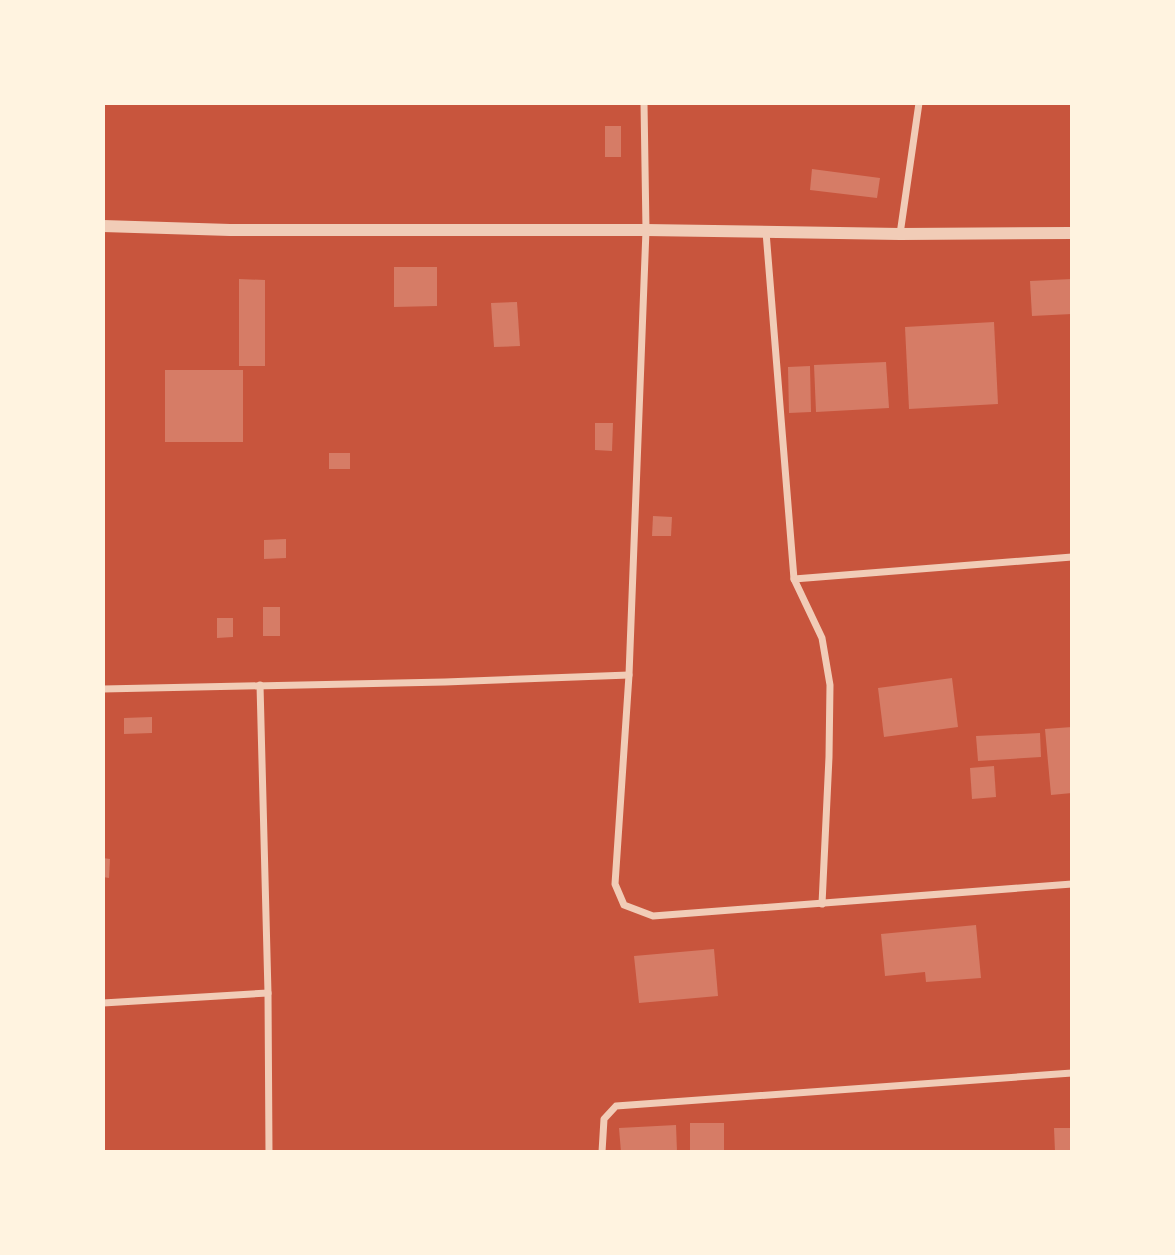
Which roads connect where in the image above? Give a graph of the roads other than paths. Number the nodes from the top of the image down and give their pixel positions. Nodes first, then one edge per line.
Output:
1 (644, 103) edge
2 (919, 103) edge
3 (103, 226) edge
4 (646, 230) junction
5 (766, 232) junction
6 (1072, 233) edge
7 (900, 234) junction
8 (1072, 557) edge
9 (794, 579) junction
10 (629, 674) junction
11 (260, 685) junction
12 (103, 689) edge
13 (1072, 884) edge
14 (822, 904) junction
15 (268, 993) junction
16 (103, 1003) edge
17 (1072, 1073) edge
18 (269, 1152) edge
19 (602, 1152) edge

1 - 4 street
2 - 7 street
3 - 4 street
4 - 5 street
4 - 10 street
5 - 7 street
5 - 9 street
6 - 7 street
8 - 9 street
9 - 14 street
10 - 11 street
10 - 14 street
11 - 12 street
11 - 15 street
13 - 14 street
15 - 16 street
15 - 18 street
17 - 19 street

